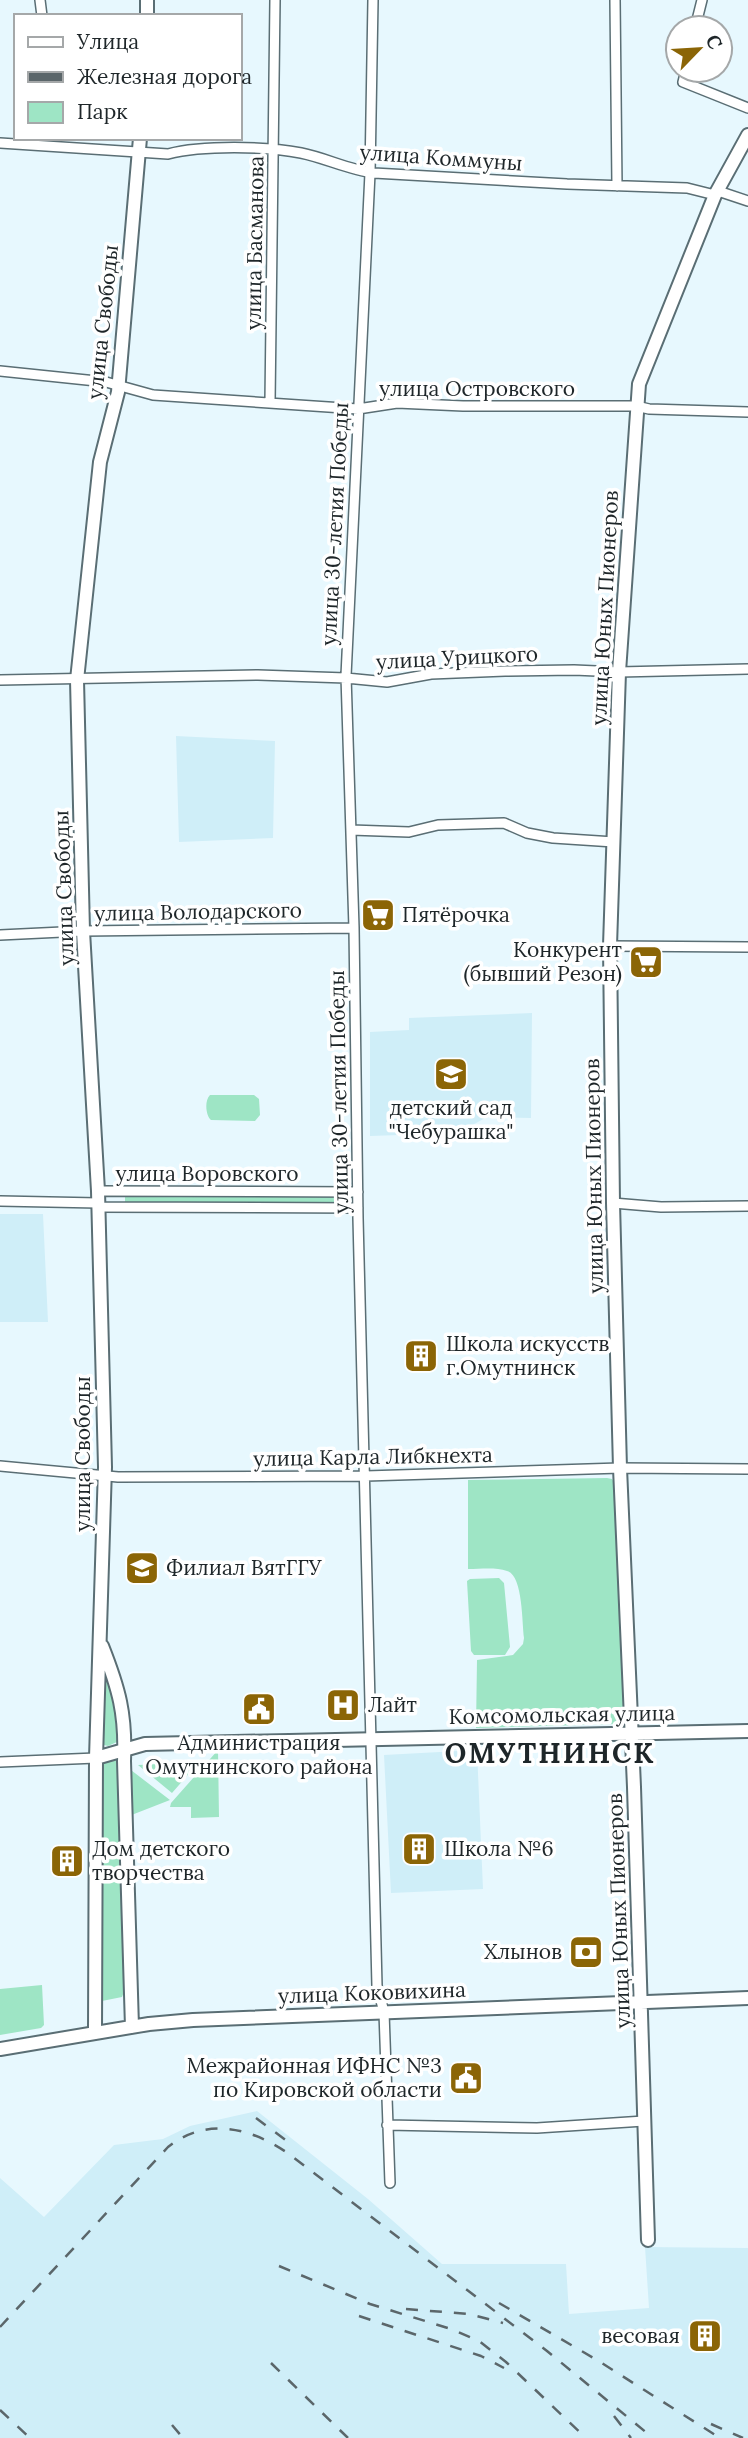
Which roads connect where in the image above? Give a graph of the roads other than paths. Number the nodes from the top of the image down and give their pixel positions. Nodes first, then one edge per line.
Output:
1 (275, 0) edge
2 (373, 0) edge
3 (615, 0) edge
4 (688, 84) edge
5 (748, 108) edge
6 (748, 135) edge
7 (44, 141) edge
8 (0, 143) edge
9 (140, 145) edge
10 (275, 151) junction
11 (370, 173) junction
12 (617, 186) junction
13 (716, 193) junction
14 (748, 201) edge
15 (0, 371) edge
16 (119, 385) junction
17 (270, 402) junction
18 (636, 406) junction
19 (358, 409) junction
20 (748, 412) edge
21 (748, 669) edge
22 (619, 672) junction
23 (346, 678) junction
24 (0, 680) edge
25 (77, 680) junction
26 (351, 830) junction
27 (614, 842) junction
28 (354, 928) junction
29 (83, 932) junction
30 (0, 935) edge
31 (610, 946) junction
32 (748, 947) edge
33 (358, 1192) junction
34 (0, 1201) edge
35 (98, 1201) junction
36 (613, 1203) junction
37 (748, 1206) edge
38 (358, 1208) junction
39 (0, 1466) edge
40 (620, 1468) junction
41 (748, 1469) edge
42 (105, 1476) junction
43 (366, 1476) junction
44 (100, 1641) junction
45 (748, 1731) edge
46 (632, 1732) junction
47 (371, 1739) junction
48 (124, 1750) junction
49 (96, 1758) junction
50 (0, 1762) edge
51 (748, 1998) edge
52 (641, 2001) junction
53 (384, 2012) junction
54 (132, 2027) junction
55 (95, 2033) junction
56 (0, 2049) edge
57 (644, 2121) junction
58 (387, 2125) junction
59 (390, 2183) dead end
60 (648, 2240) dead end

1 - 10 street, улица Басманова
2 - 11 street, улица 30-летия Победы
3 - 12 street
4 - 5 street
6 - 13 main road, улица Юных Пионеров
7 - 8 street, улица Коммуны
7 - 9 street, улица Коммуны
9 - 10 street, улица Коммуны
9 - 16 main road, улица Свободы
10 - 11 street, улица Коммуны
10 - 17 street, улица Басманова
11 - 12 street, улица Коммуны
11 - 19 street, улица 30-летия Победы
12 - 13 street, улица Коммуны
13 - 14 street, улица Коммуны
13 - 18 main road, улица Юных Пионеров
15 - 16 street, улица Островского
16 - 17 street, улица Островского
16 - 25 main road, улица Свободы
17 - 19 street, улица Островского
18 - 19 street, улица Островского
18 - 20 street, улица Островского
18 - 22 main road, улица Юных Пионеров
19 - 23 street, улица 30-летия Победы
21 - 22 street, улица Урицкого
22 - 23 street, улица Урицкого
22 - 27 main road, улица Юных Пионеров
23 - 25 street, улица Урицкого
23 - 26 street, улица 30-летия Победы
24 - 25 street, улица Урицкого
25 - 29 main road, улица Свободы
26 - 27 street
26 - 28 street, улица 30-летия Победы
27 - 31 main road, улица Юных Пионеров
28 - 29 street, улица Володарского
28 - 33 street, улица 30-летия Победы
29 - 30 street, улица Володарского
29 - 35 main road, улица Свободы
31 - 32 street
31 - 36 main road, улица Юных Пионеров
33 - 35 street, улица Воровского
33 - 38 street, улица 30-летия Победы
34 - 35 street, улица Воровского
35 - 38 street
35 - 42 main road, улица Свободы
36 - 37 street
36 - 40 main road, улица Юных Пионеров
38 - 43 street, улица 30-летия Победы
39 - 42 street, улица Карла Либкнехта
40 - 41 street, улица Карла Либкнехта
40 - 43 street, улица Карла Либкнехта
40 - 46 main road, улица Юных Пионеров
42 - 43 street, улица Карла Либкнехта
42 - 44 main road, улица Свободы
43 - 47 street, улица 30-летия Победы
44 - 48 main road, улица Свободы
44 - 49 main road, улица Свободы
45 - 46 main road, Комсомольская улица
46 - 47 main road, Комсомольская улица
46 - 52 main road, улица Юных Пионеров
47 - 48 main road, Комсомольская улица
47 - 53 street, улица 30-летия Победы
48 - 49 main road, Комсомольская улица
48 - 54 main road, улица Свободы
49 - 50 street, Комсомольская улица
49 - 55 main road, улица Свободы
51 - 52 main road, улица Коковихина
52 - 53 main road, улица Коковихина
52 - 57 main road, улица Юных Пионеров
53 - 54 main road, улица Коковихина
53 - 58 street, улица 30-летия Победы
54 - 55 main road, улица Коковихина
55 - 56 main road, улица Коковихина
57 - 58 street
57 - 60 main road, улица Юных Пионеров
58 - 59 street, улица 30-летия Победы

